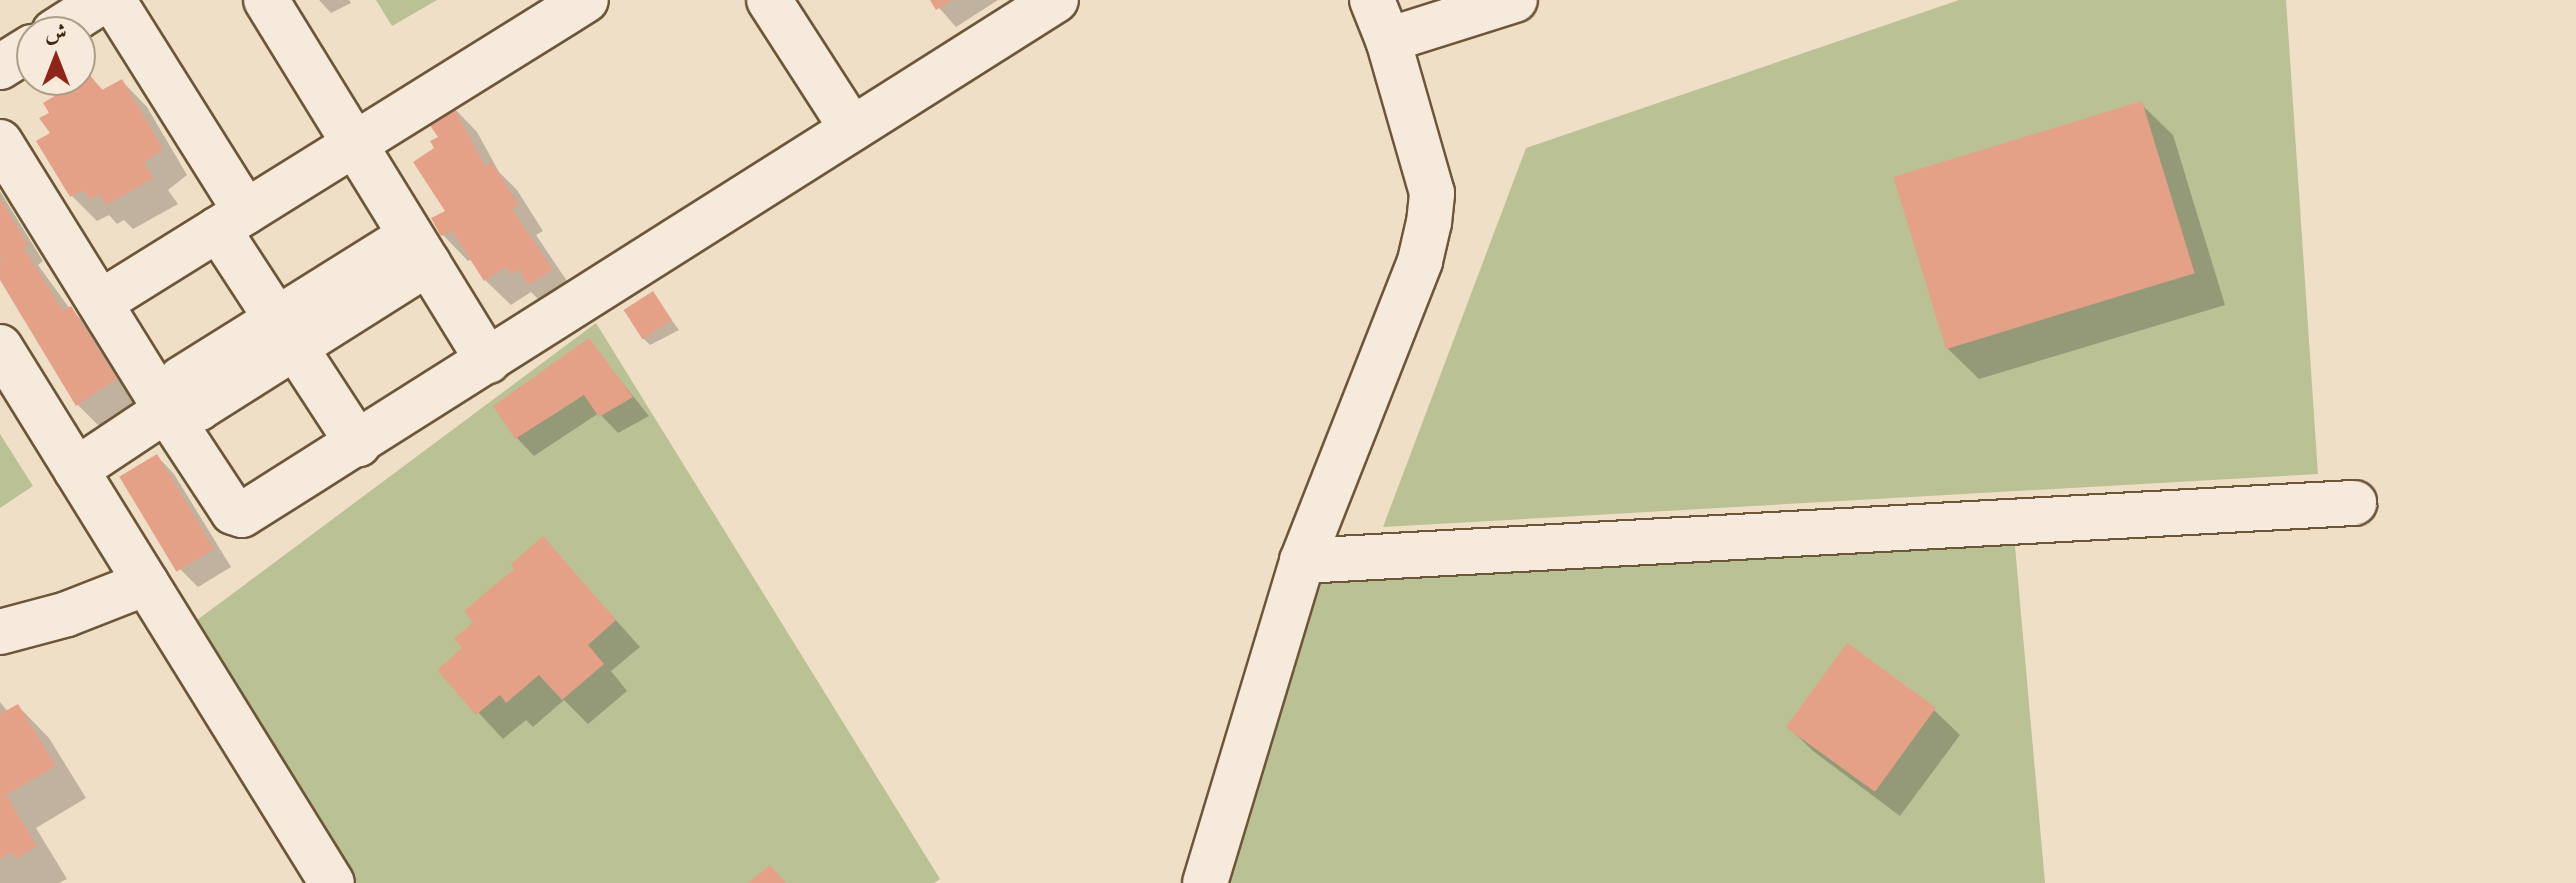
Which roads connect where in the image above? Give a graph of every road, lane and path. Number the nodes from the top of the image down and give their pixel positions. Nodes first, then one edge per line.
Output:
1 (104, 0) edge
2 (113, 0) edge
3 (266, 0) edge
4 (586, 0) edge
5 (769, 0) edge
6 (1372, 0) edge
7 (1515, 0) edge
8 (1030, 7) edge
9 (79, 16) edge
10 (1388, 40) junction
11 (852, 129) junction
12 (0, 142) edge
13 (355, 144) junction
14 (232, 220) junction
15 (419, 250) junction
16 (101, 302) junction
17 (286, 334) junction
18 (0, 347) edge
19 (488, 361) junction
20 (166, 410) junction
21 (358, 444) junction
22 (76, 470) junction
23 (2354, 503) dead end
24 (1302, 561) junction
25 (146, 583) junction
26 (0, 632) edge
27 (332, 883) edge
28 (1205, 883) edge

1 - 9 street
2 - 14 street
3 - 13 street
4 - 13 street
5 - 11 street
6 - 10 street
7 - 10 street
8 - 11 street
10 - 24 street
11 - 19 street
12 - 16 street
13 - 14 street
13 - 15 street
14 - 16 street
14 - 17 street
15 - 17 street
15 - 19 street
16 - 20 street
17 - 20 street
17 - 21 street
18 - 22 street
19 - 21 street
20 - 21 street
20 - 22 street
22 - 25 street
23 - 24 street
24 - 28 street
25 - 26 street
25 - 27 street

